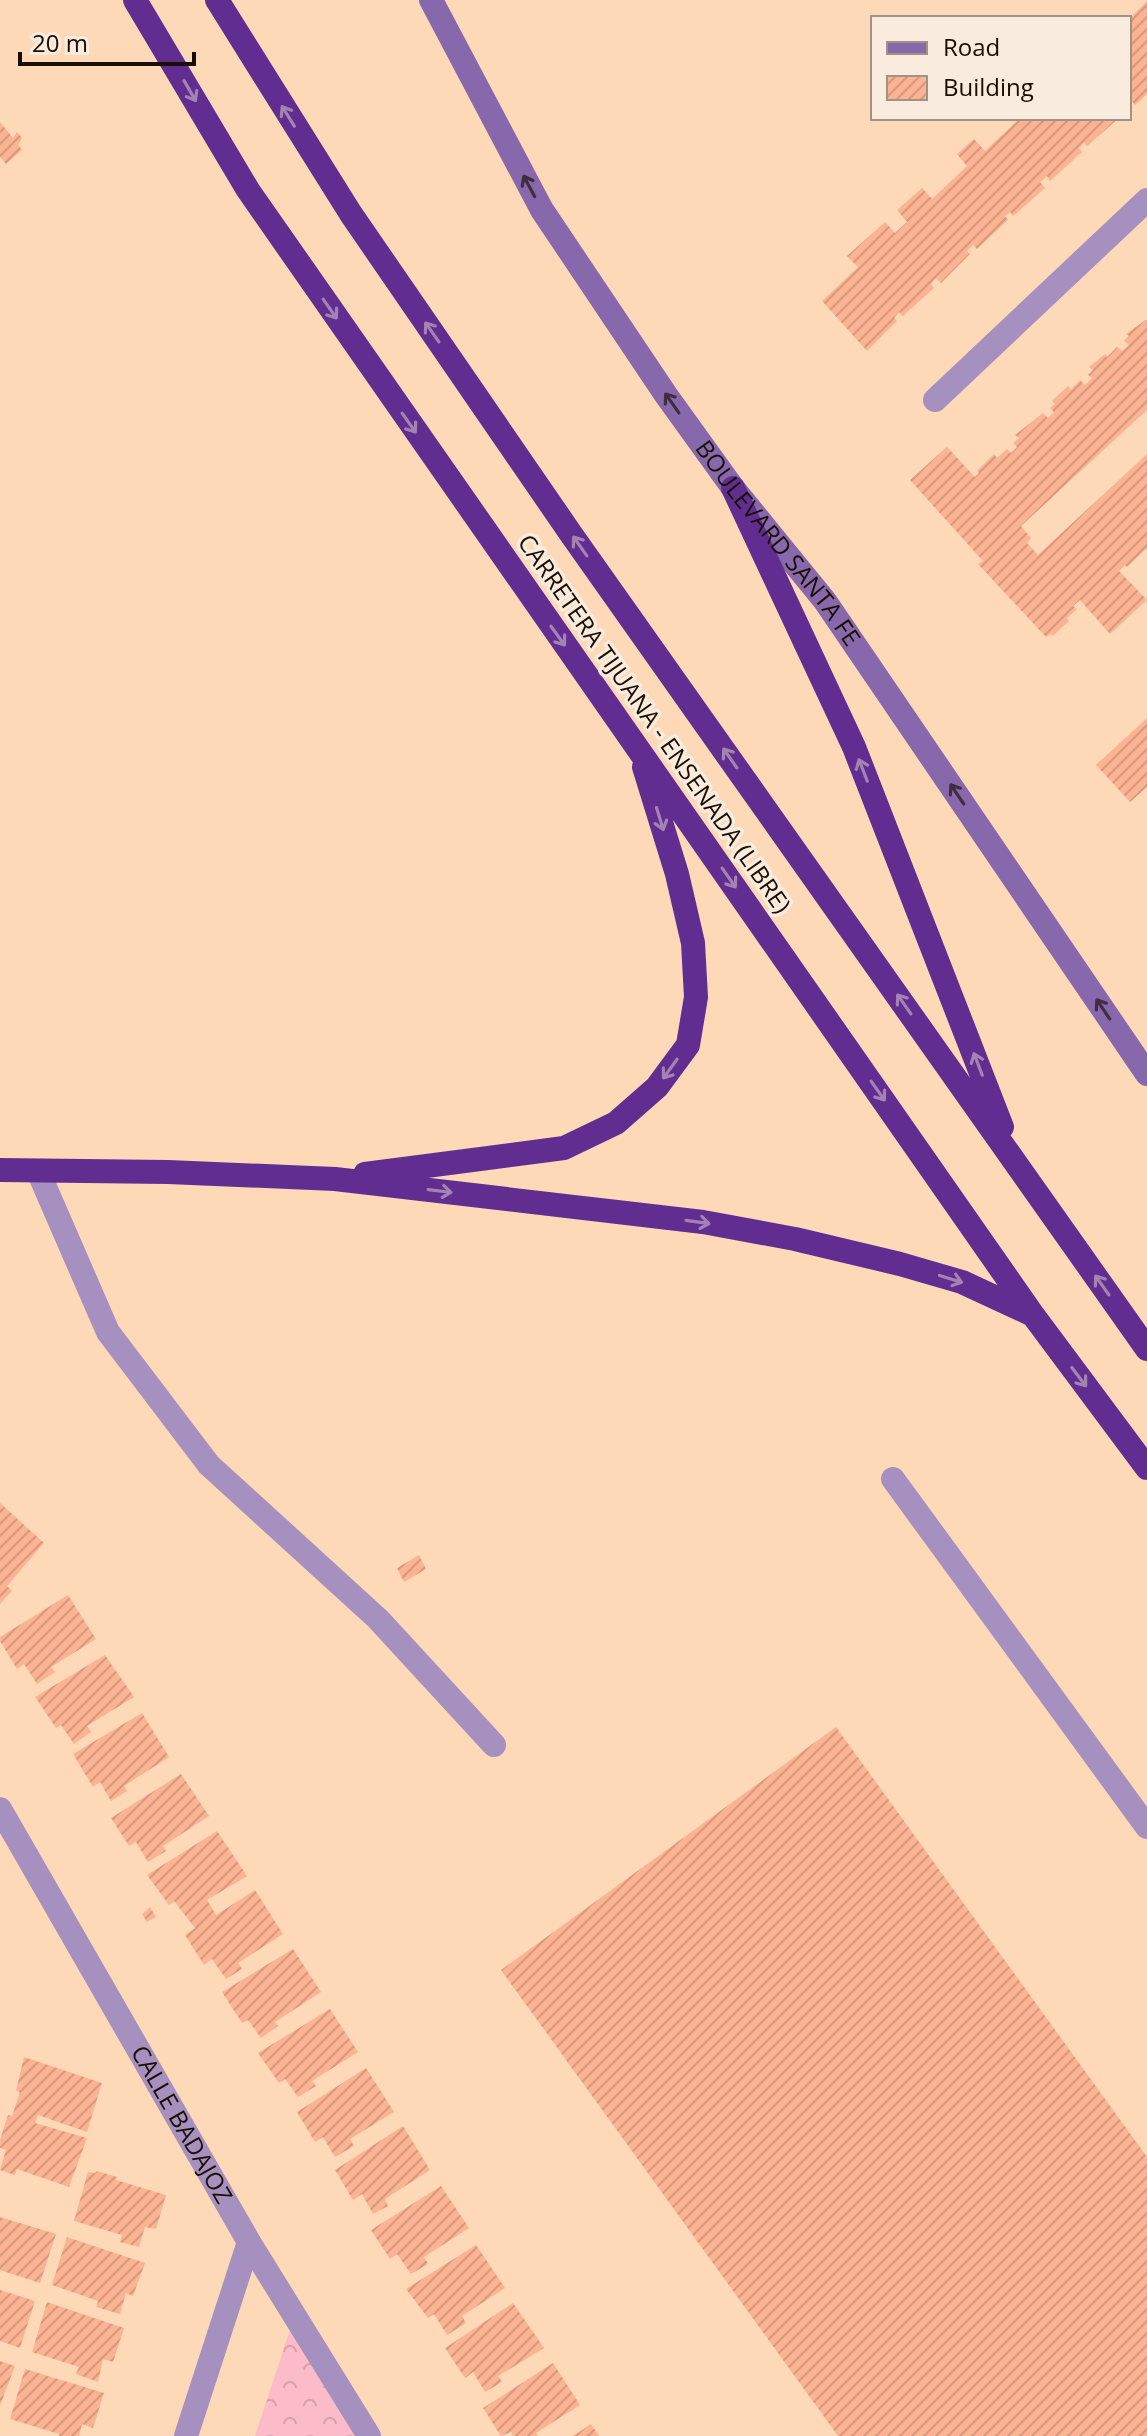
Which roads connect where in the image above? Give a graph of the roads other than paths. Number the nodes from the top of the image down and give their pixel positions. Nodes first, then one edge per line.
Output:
1 (135, 0) edge
2 (217, 0) edge
3 (431, 0) edge
4 (1147, 200) edge
5 (935, 400) dead end
6 (733, 488) junction
7 (637, 745) junction
8 (1147, 1074) edge
9 (1016, 1163) junction
10 (0, 1170) edge
11 (38, 1171) junction
12 (335, 1179) junction
13 (1033, 1315) junction
14 (1147, 1349) edge
15 (1147, 1468) edge
16 (893, 1479) dead end
17 (494, 1745) dead end
18 (1147, 1827) edge
19 (3, 1828) edge
20 (249, 2242) junction
21 (186, 2436) edge
22 (369, 2436) edge

1 -> 7 highway, CARRETERA TIJUANA - ENSENADA (LIBRE)
9 -> 2 highway, CARRETERA TIJUANA - ENSENADA (LIBRE)
6 -> 3 main road, BOULEVARD SANTA FE
4 - 5 street
8 -> 6 main road, BOULEVARD SANTA FE
9 -> 6 highway
7 -> 12 highway
7 -> 13 highway, CARRETERA TIJUANA - ENSENADA (LIBRE)
14 -> 9 highway, CARRETERA TIJUANA - ENSENADA (LIBRE)
10 - 11 highway
11 - 12 highway
11 - 17 street
12 -> 13 highway
13 -> 15 highway, CARRETERA TIJUANA - ENSENADA (LIBRE)
16 - 18 street
19 - 20 street, CALLE BADAJOZ
20 - 21 street
20 - 22 street, CALLE BADAJOZ

